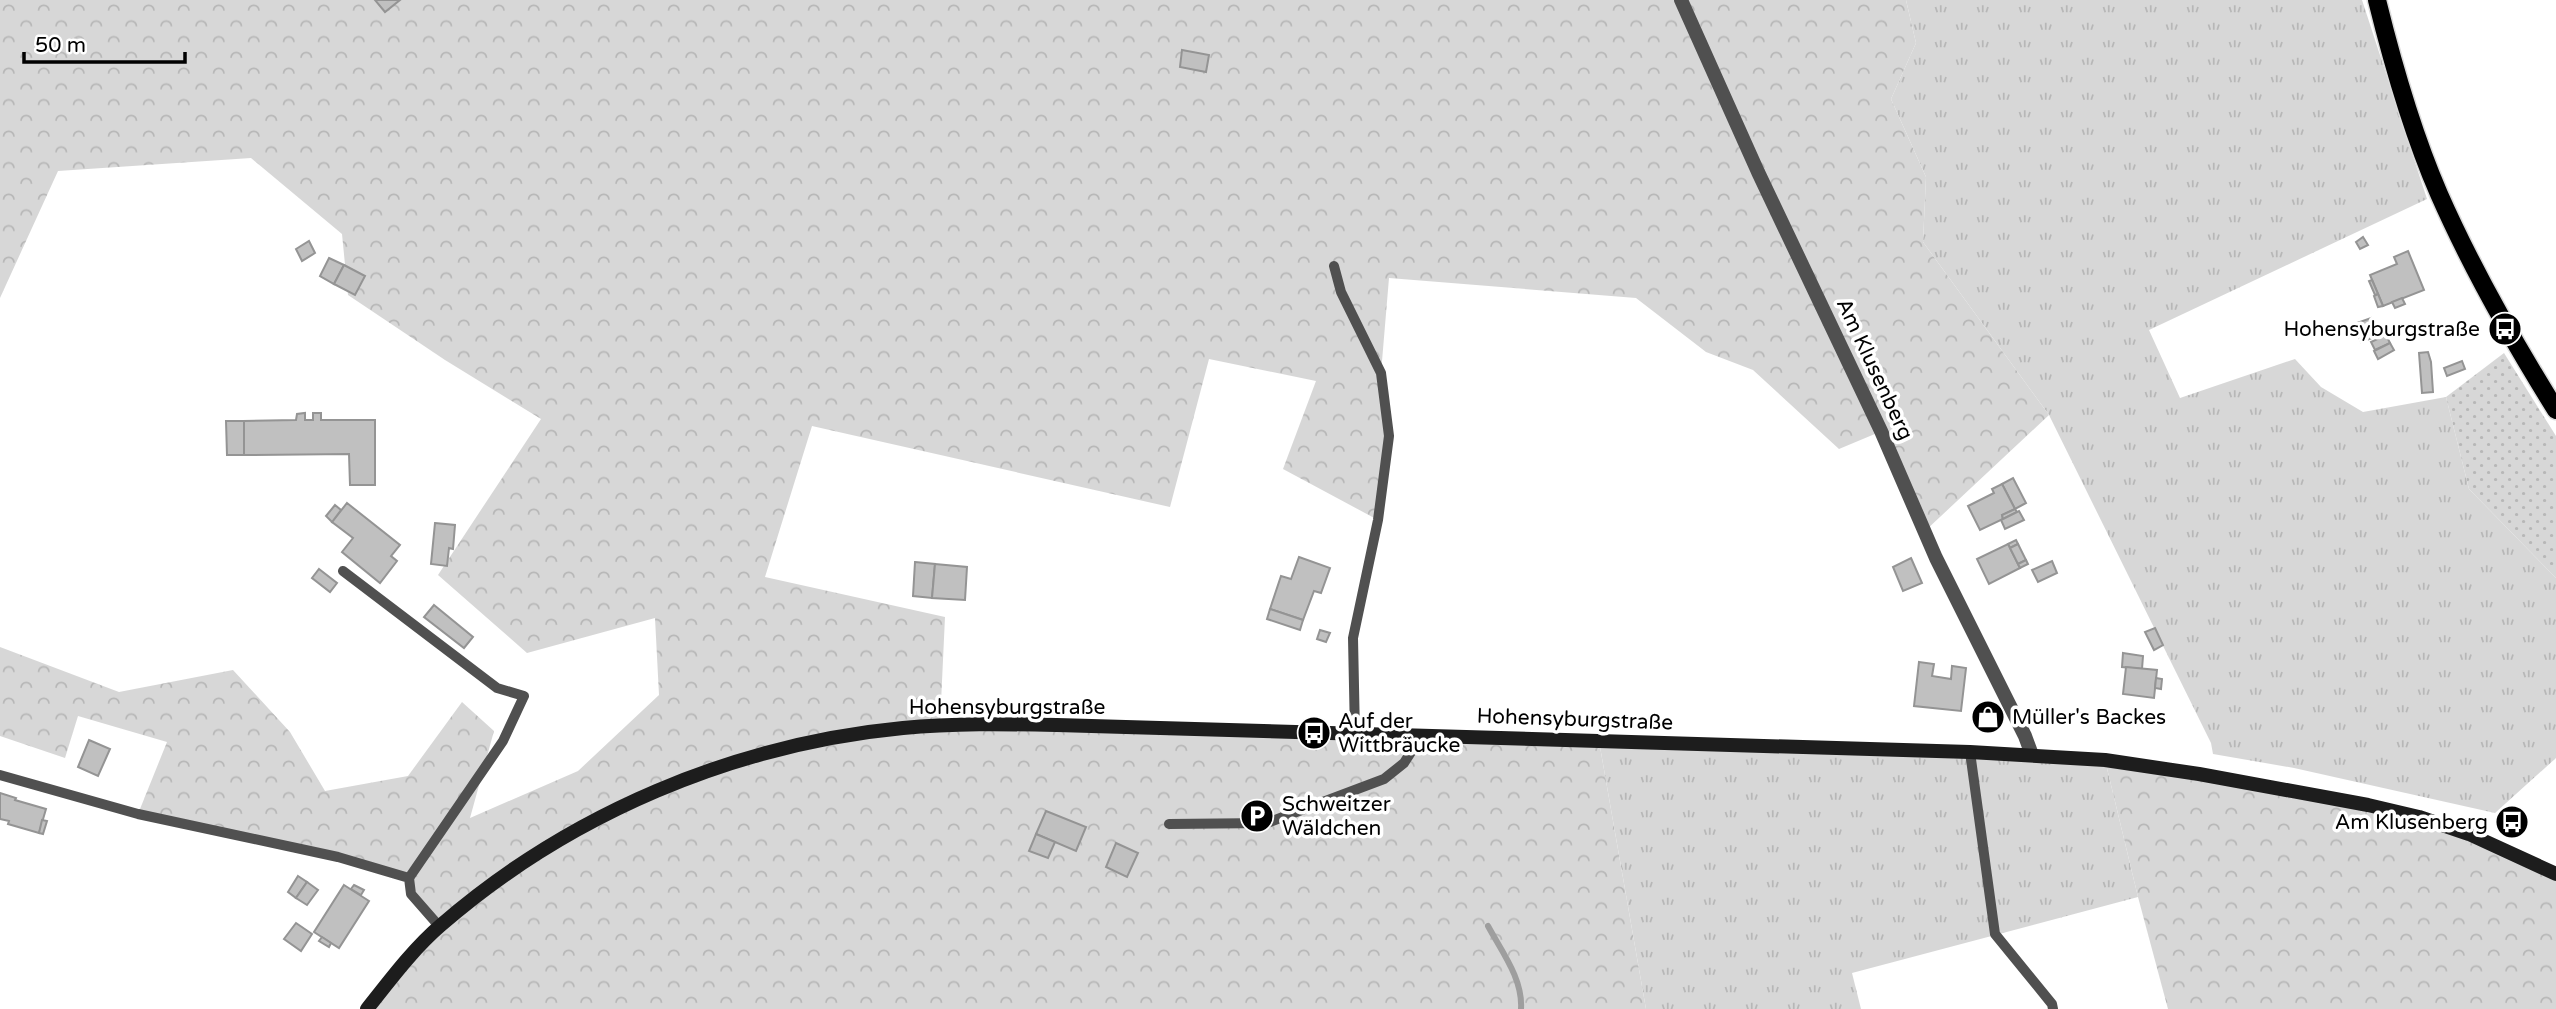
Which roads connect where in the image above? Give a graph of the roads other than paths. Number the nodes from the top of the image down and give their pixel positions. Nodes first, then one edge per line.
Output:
1 (1681, 0) edge
2 (2377, 0) edge
3 (1334, 266) dead end
4 (2556, 410) edge
5 (344, 571) dead end
6 (1356, 734) junction
7 (1422, 735) junction
8 (1970, 752) junction
9 (2032, 755) junction
10 (0, 775) edge
11 (1169, 824) dead end
12 (2556, 874) edge
13 (409, 878) junction
14 (439, 926) junction
15 (368, 1009) edge
16 (2053, 1009) edge

1 - 9 street, Am Klusenberg
2 - 4 main road
3 - 6 lane
5 - 13 lane
6 - 7 main road, Hohensyburgstraße
6 - 14 main road, Hohensyburgstraße
7 - 8 main road, Hohensyburgstraße
7 - 11 lane
8 - 9 main road, Hohensyburgstraße
8 - 16 lane
9 - 12 main road, Hohensyburgstraße
10 - 13 lane
13 - 14 lane
14 - 15 main road, Hohensyburgstraße

